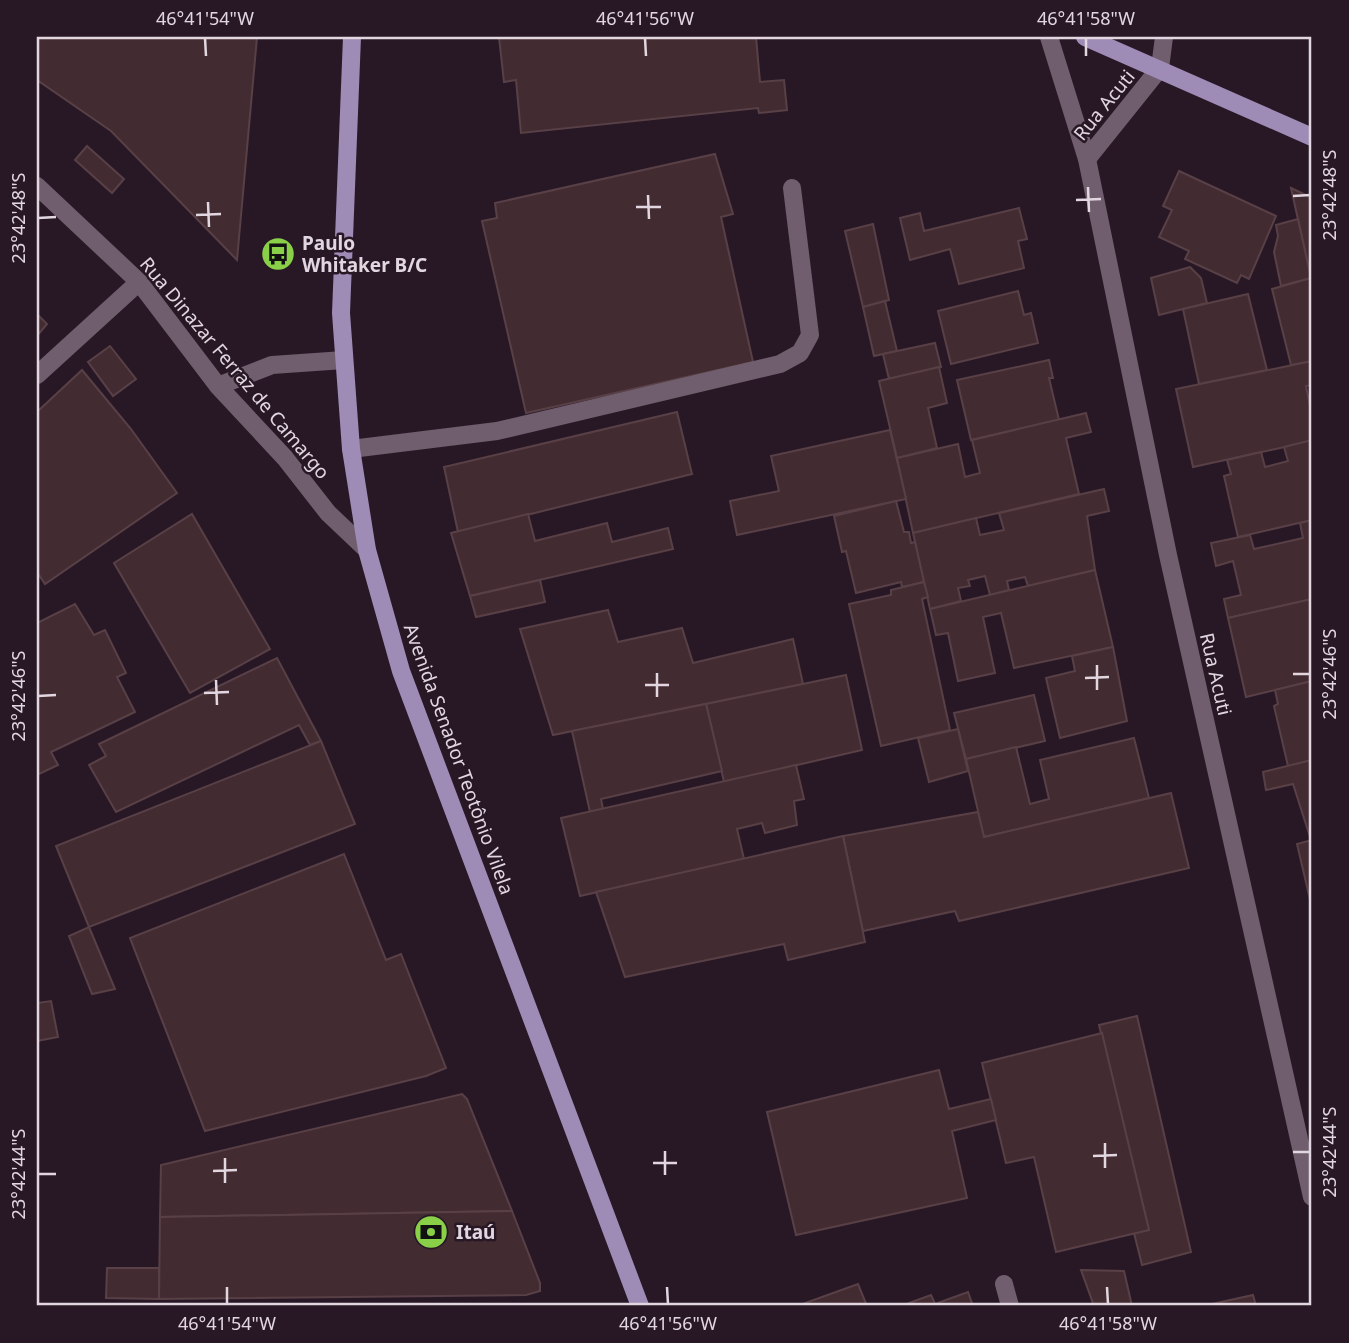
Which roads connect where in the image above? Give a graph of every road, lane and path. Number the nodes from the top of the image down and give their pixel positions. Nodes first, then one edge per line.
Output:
1 (352, 37) edge
2 (1049, 37) edge
3 (1085, 37) edge
4 (1164, 37) edge
5 (1160, 68) junction
6 (1312, 137) edge
7 (1087, 159) junction
8 (37, 186) edge
9 (792, 188) dead end
10 (139, 282) junction
11 (345, 360) junction
12 (37, 375) edge
13 (218, 386) junction
14 (351, 449) junction
15 (367, 550) junction
16 (1312, 1197) edge
17 (1004, 1284) dead end
18 (640, 1306) edge
19 (1010, 1306) edge

1 - 11 main road, Avenida Senador Teotônio Vilela
2 - 7 street, Rua Acuti
3 - 5 main road
4 - 5 street, Rua Acuti
5 - 6 main road
5 - 7 street, Rua Acuti
7 - 16 street, Rua Acuti
8 - 10 street, Rua Dinazar Ferraz de Camargo
9 - 14 street
10 - 12 street
10 - 13 street, Rua Dinazar Ferraz de Camargo
11 - 13 street
11 - 14 main road, Avenida Senador Teotônio Vilela
13 - 15 street, Rua Dinazar Ferraz de Camargo
14 - 15 main road, Avenida Senador Teotônio Vilela
15 - 18 main road, Avenida Senador Teotônio Vilela
17 - 19 street

